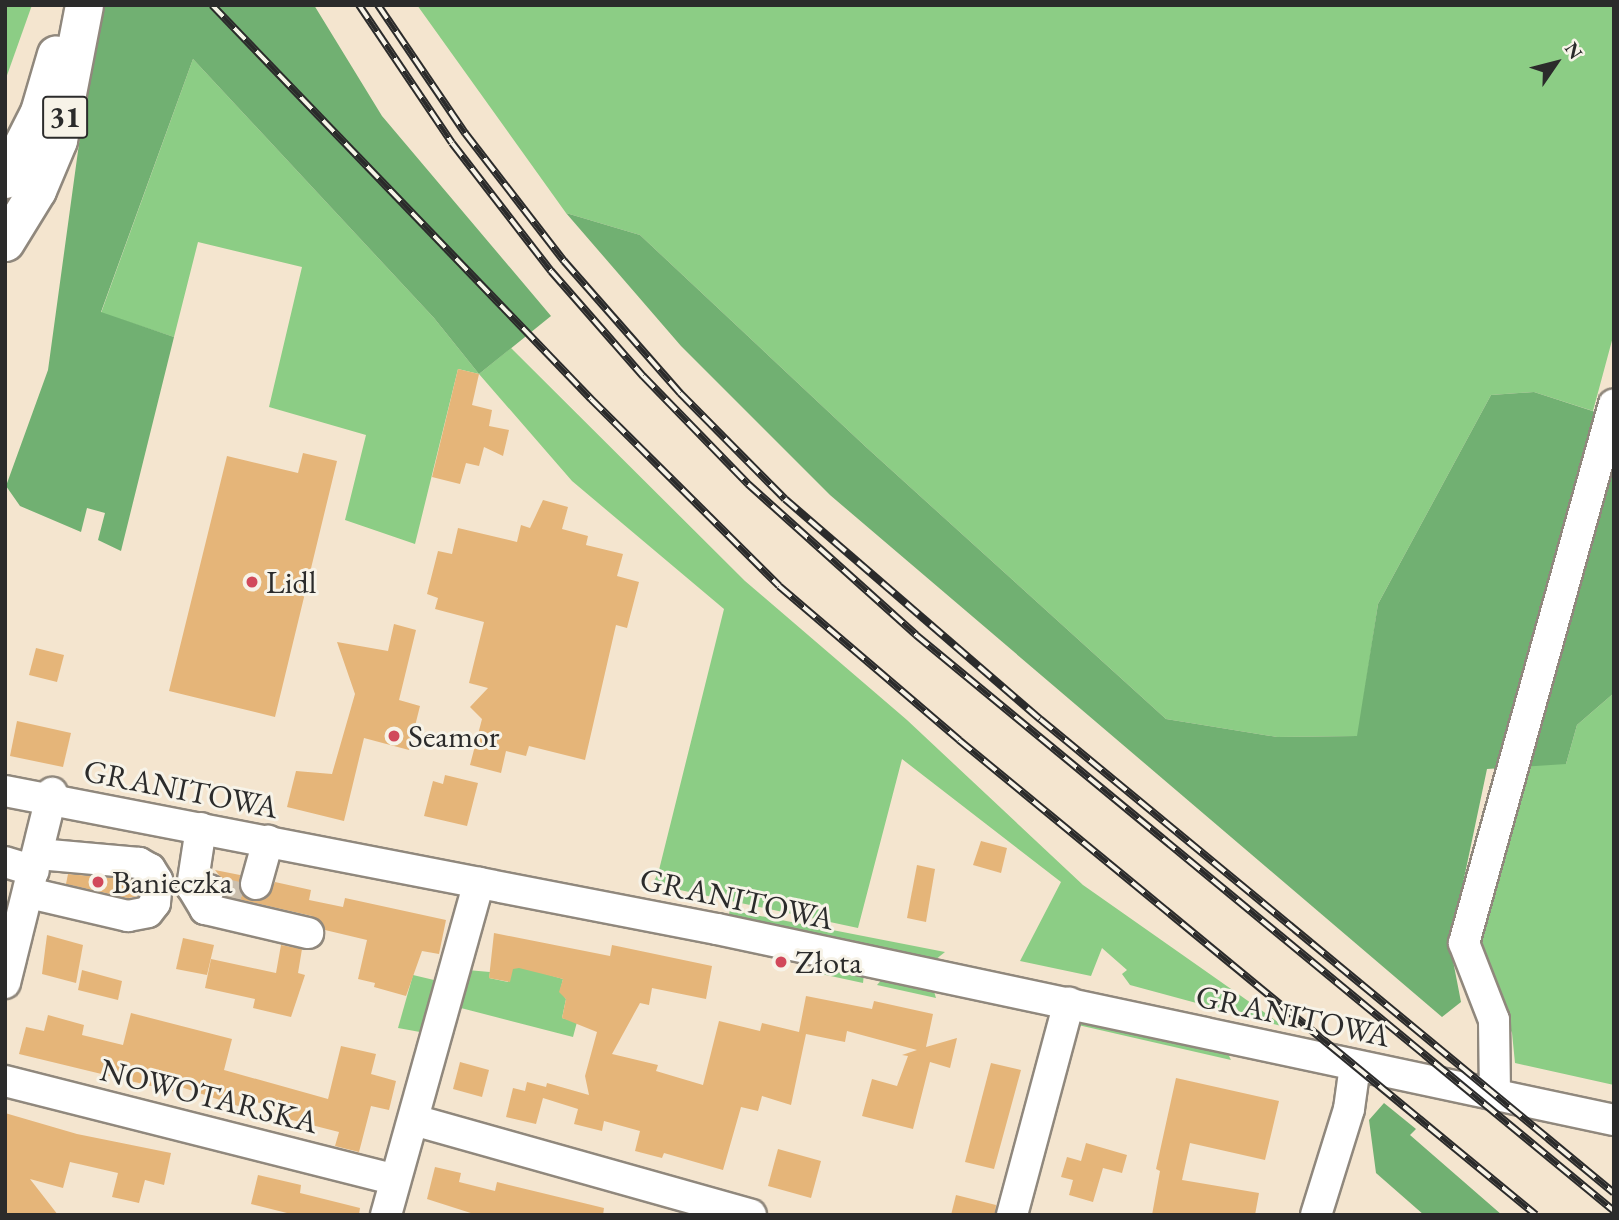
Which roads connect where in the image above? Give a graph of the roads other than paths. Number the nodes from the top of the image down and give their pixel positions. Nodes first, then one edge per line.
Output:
1 (65, 5) edge
2 (84, 5) edge
3 (5, 179) edge
4 (5, 243) edge
5 (1614, 404) edge
6 (5, 791) edge
7 (52, 796) junction
8 (268, 841) junction
9 (5, 862) edge
10 (202, 866) junction
11 (34, 873) junction
12 (479, 883) junction
13 (253, 893) junction
14 (173, 911) dead end
15 (308, 933) dead end
16 (7, 967) edge
17 (1069, 1002) junction
18 (1355, 1066) junction
19 (5, 1080) edge
20 (1495, 1093) junction
21 (414, 1120) junction
22 (1614, 1120) edge
23 (395, 1180) junction
24 (745, 1214) edge
25 (386, 1215) edge
26 (1012, 1215) edge
27 (1316, 1215) edge

1 - 3 main road, 31
2 - 4 main road, 31
5 - 20 street
6 - 7 street, GRANITOWA
7 - 10 street, GRANITOWA
7 - 11 street
8 - 10 street, GRANITOWA
8 - 12 street, GRANITOWA
8 - 13 street
9 - 11 street
10 - 13 street
10 - 14 street
11 - 16 street
12 - 17 street, GRANITOWA
12 - 21 street
13 - 15 street
17 - 18 street, GRANITOWA
17 - 26 street
18 - 20 street, GRANITOWA
18 - 27 street
19 - 23 street, NOWOTARSKA
20 - 22 street, GRANITOWA
21 - 23 street
21 - 24 street
23 - 25 street

